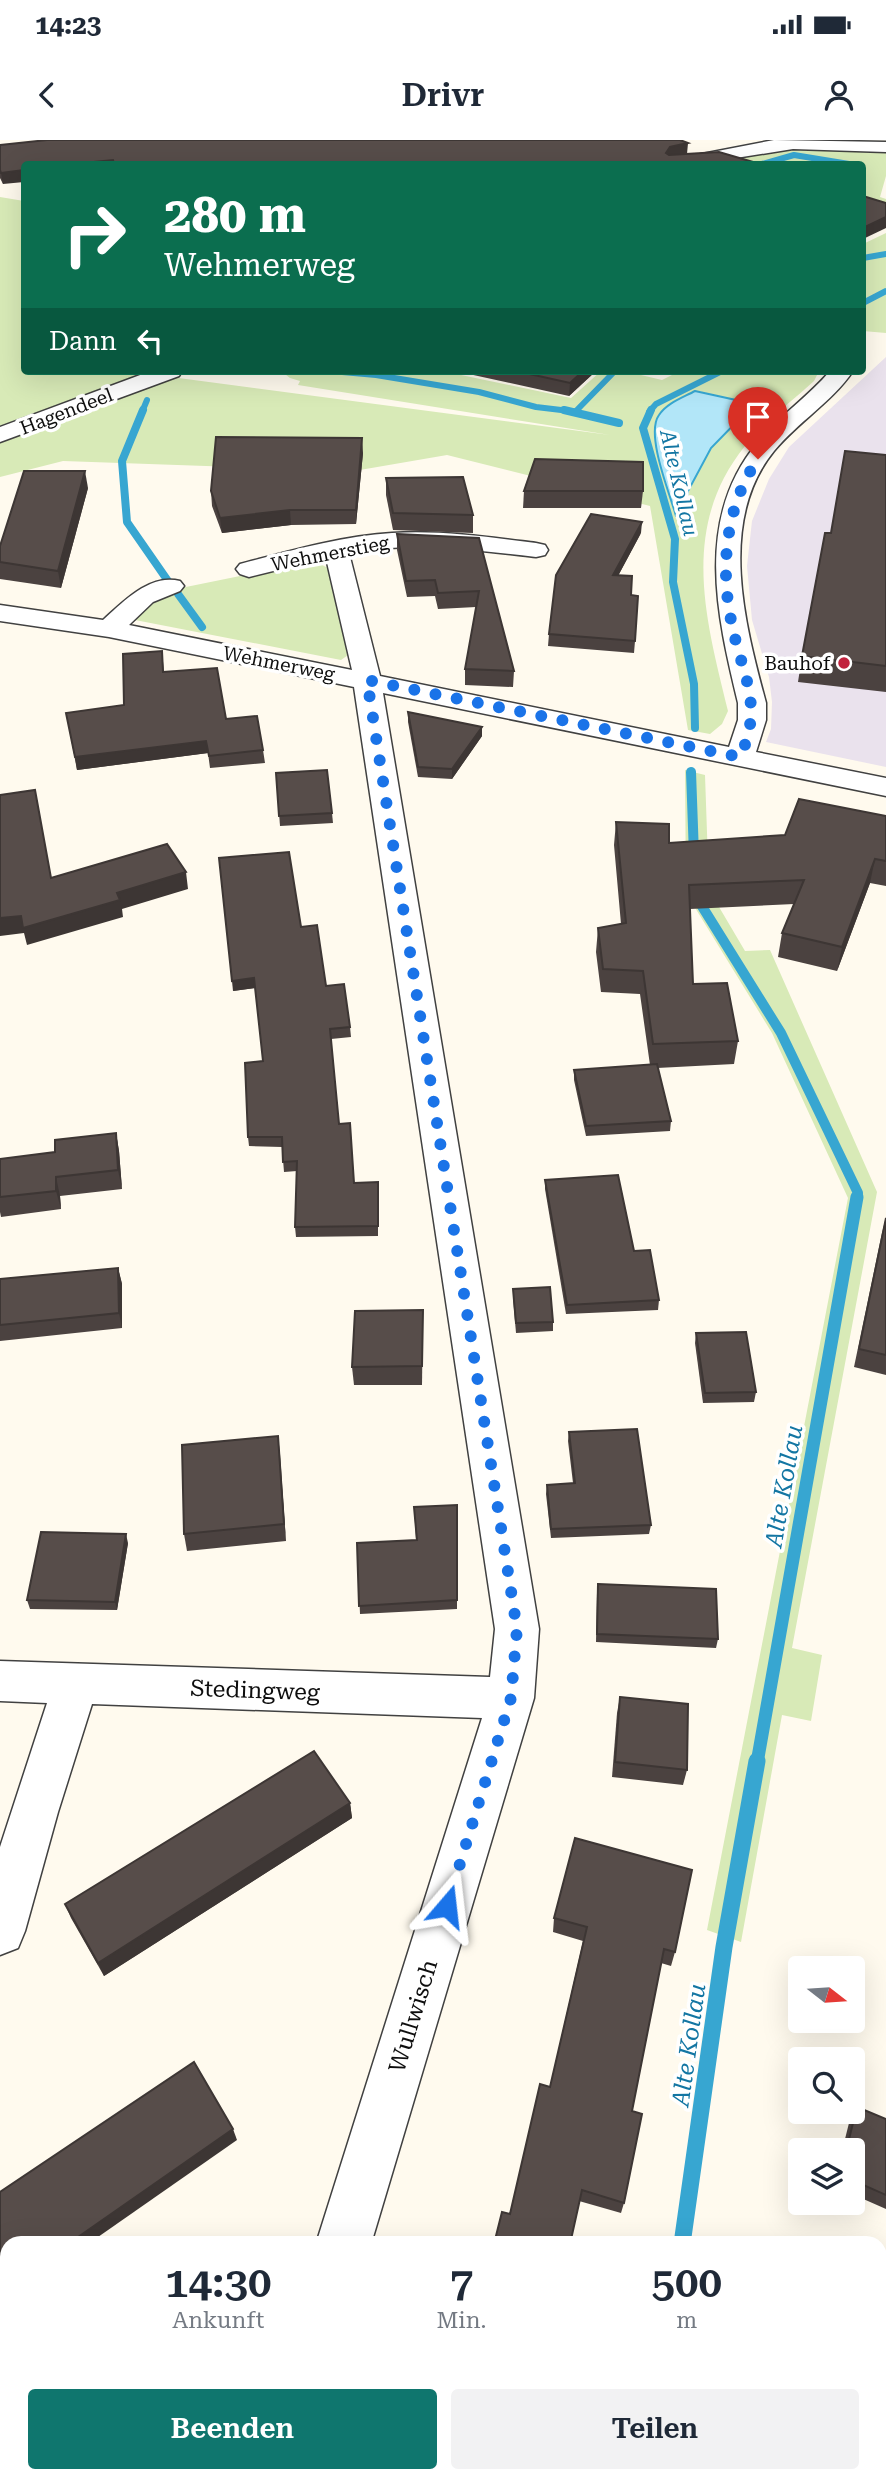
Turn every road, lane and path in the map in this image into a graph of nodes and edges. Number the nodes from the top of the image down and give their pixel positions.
1 (686, 140) edge
2 (886, 147) edge
3 (671, 161) edge
4 (689, 161) edge
5 (160, 375) edge
6 (838, 375) edge
7 (0, 435) edge
8 (336, 550) junction
9 (536, 550) dead end
10 (249, 569) dead end
11 (171, 586) dead end
12 (0, 613) edge
13 (109, 629) junction
14 (367, 680) junction
15 (740, 757) junction
16 (886, 787) edge
17 (0, 1681) edge
18 (76, 1685) junction
19 (511, 1698) junction
20 (0, 1931) edge
21 (345, 2236) edge

1 - 3 street
2 - 4 street
5 - 7 street, Hagendeel
6 - 15 street
8 - 9 street, Wehmerstieg
8 - 10 street, Wehmerstieg
8 - 14 street, Wullwisch
11 - 13 street
12 - 13 street, Wehmerweg
13 - 14 street, Wehmerweg
14 - 15 street, Wehmerweg
14 - 19 street, Wullwisch
15 - 16 street, Wehmerweg
17 - 18 street, Stedingweg
18 - 19 street, Stedingweg
18 - 20 street
19 - 21 street, Wullwisch

